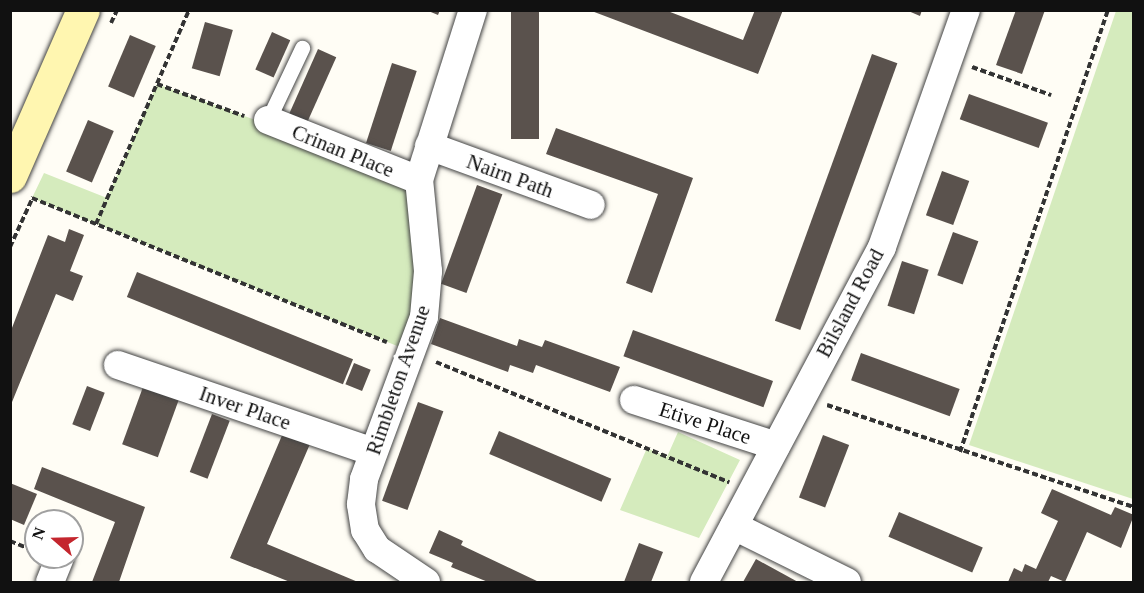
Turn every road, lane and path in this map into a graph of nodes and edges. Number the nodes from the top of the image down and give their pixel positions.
1 (83, 10) edge
2 (189, 10) edge
3 (473, 10) edge
4 (966, 10) edge
5 (1108, 10) edge
6 (302, 48) dead end
7 (949, 58) junction
8 (157, 84) junction
9 (1051, 95) dead end
10 (268, 120) junction
11 (429, 146) junction
12 (419, 180) junction
13 (21, 187) edge
14 (591, 205) dead end
15 (96, 224) dead end
16 (10, 247) edge
17 (118, 365) dead end
18 (801, 396) junction
19 (634, 400) dead end
20 (776, 446) junction
21 (373, 452) junction
22 (960, 452) junction
23 (1134, 507) edge
24 (734, 526) junction
25 (426, 582) edge
26 (704, 582) edge
27 (847, 582) edge

1 - 13 street
2 - 8 path
3 - 11 street, Rimbleton Avenue
4 - 7 street, Bilsland Road
5 - 22 path
6 - 10 lane
7 - 9 path
7 - 18 street, Bilsland Road
8 - 10 path
8 - 15 path
10 - 12 street, Crinan Place
11 - 12 street, Rimbleton Avenue
11 - 14 street, Nairn Path
12 - 21 street, Rimbleton Avenue
13 - 16 path
17 - 21 street, Inver Place
18 - 20 street, Bilsland Road
18 - 22 path
19 - 20 street, Etive Place
20 - 24 street, Bilsland Road
21 - 25 street, Rimbleton Avenue
22 - 23 path
24 - 26 street, Bilsland Road
24 - 27 street

